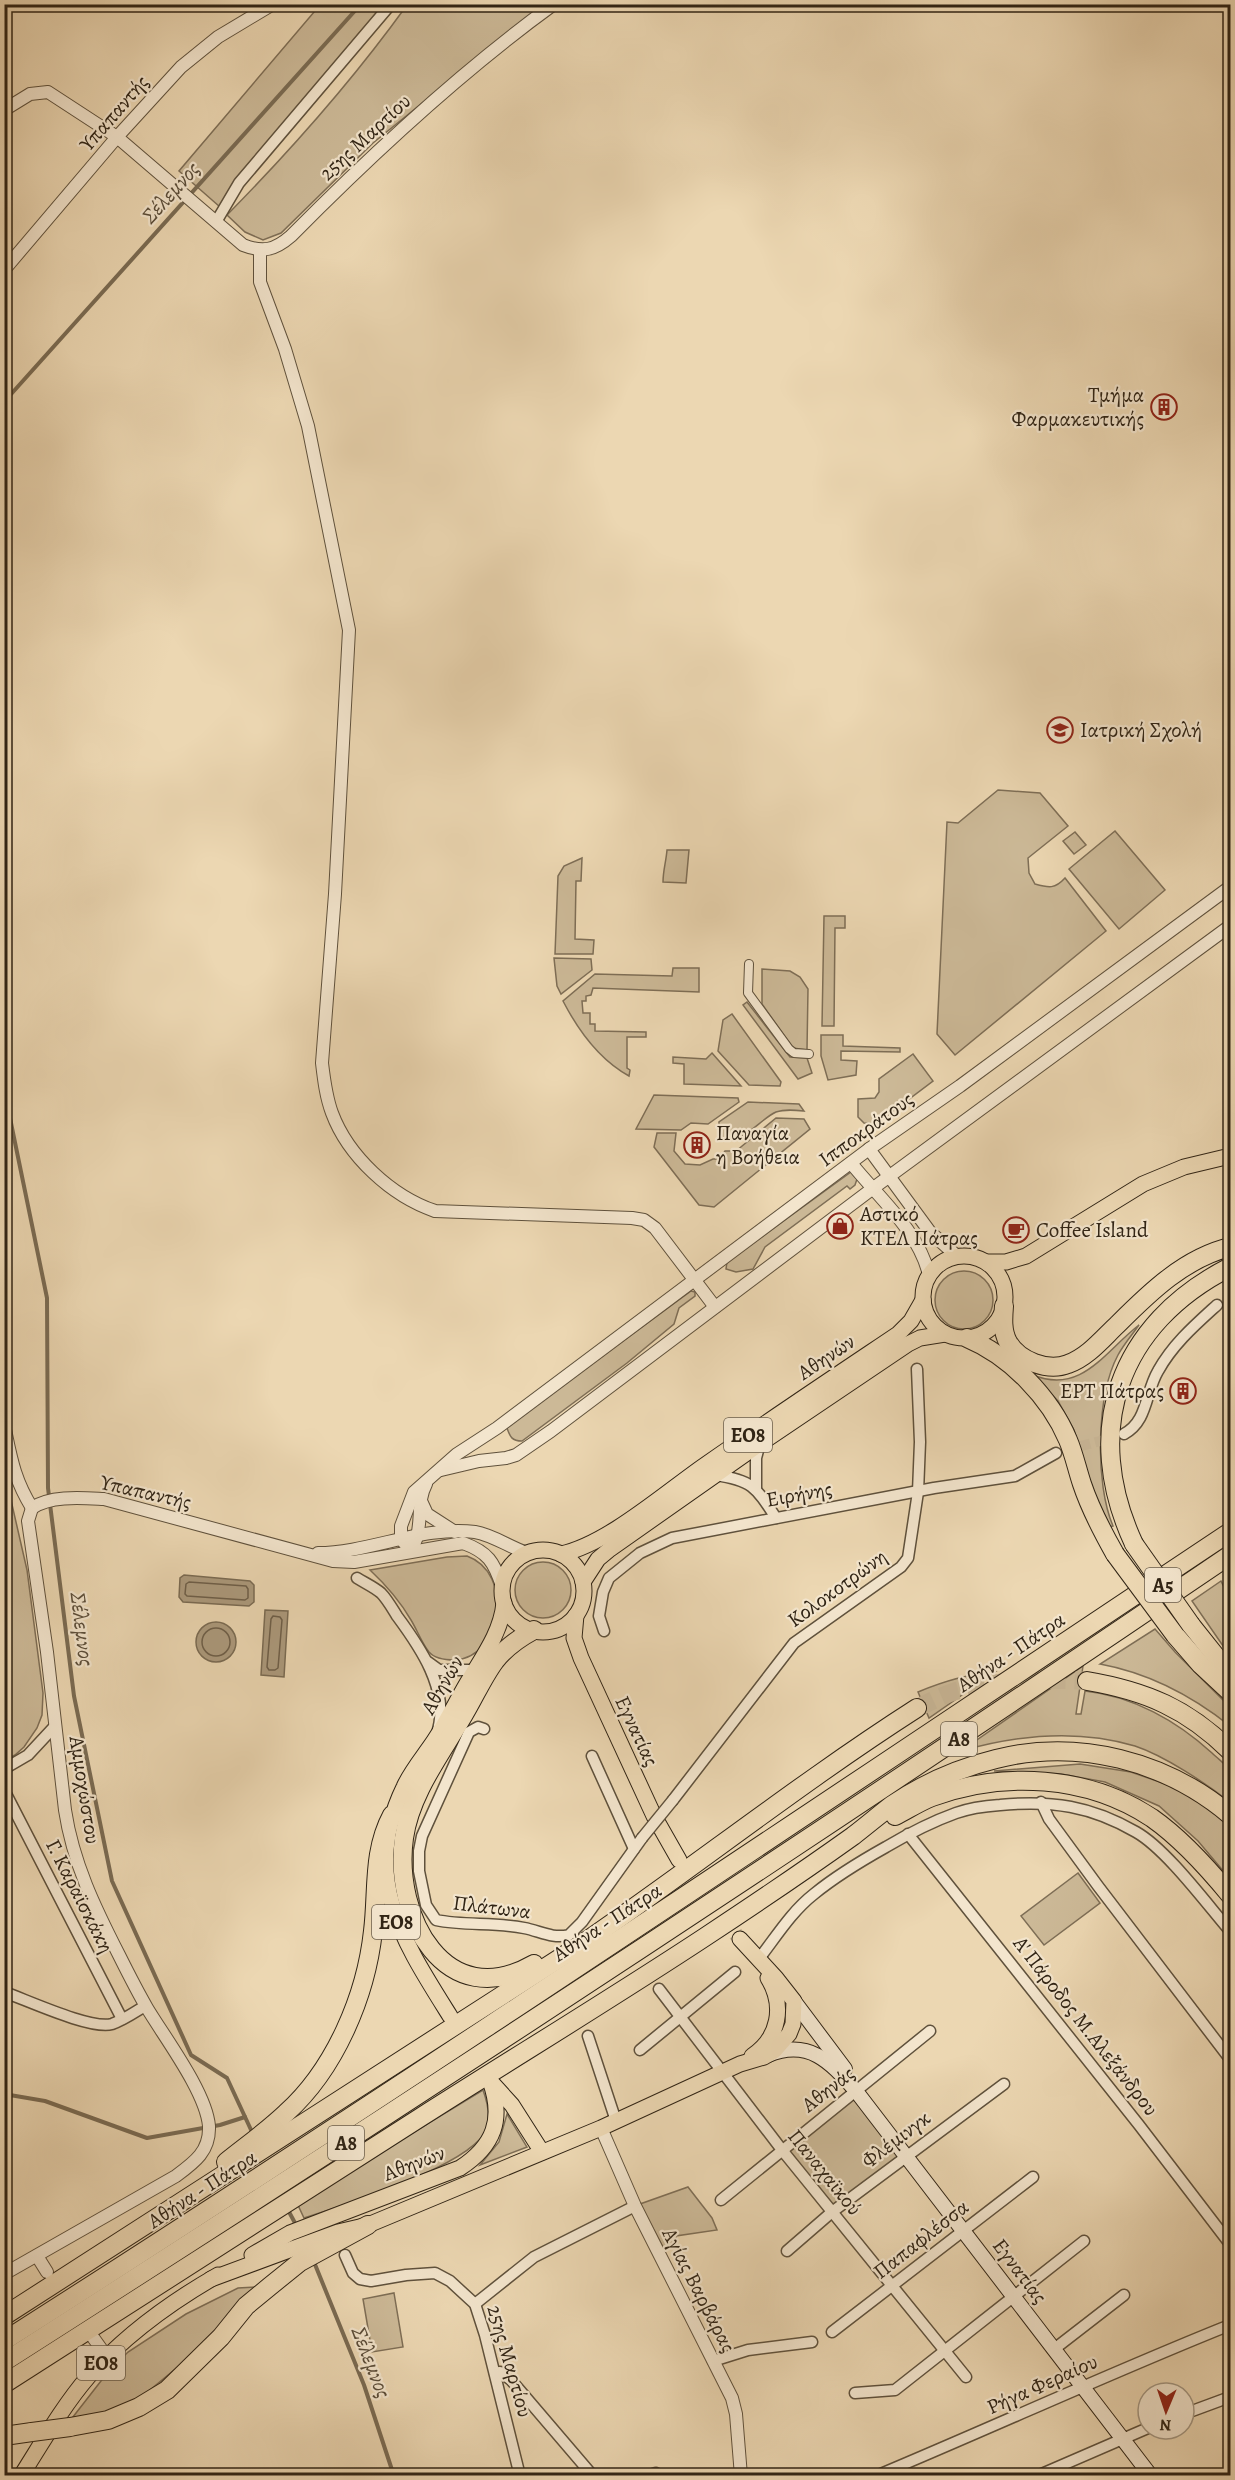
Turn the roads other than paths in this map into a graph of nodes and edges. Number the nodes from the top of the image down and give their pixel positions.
1 (273, 4) edge
2 (391, 4) edge
3 (554, 4) edge
4 (4, 110) edge
5 (117, 137) junction
6 (216, 222) junction
7 (260, 251) junction
8 (4, 270) edge
9 (1230, 887) edge
10 (1230, 926) edge
11 (749, 964) dead end
12 (808, 1054) dead end
13 (869, 1149) junction
14 (1230, 1156) edge
15 (851, 1163) junction
16 (889, 1176) junction
17 (872, 1189) junction
18 (1230, 1247) edge
19 (1035, 1251) junction
20 (958, 1257) junction
21 (986, 1262) junction
22 (1230, 1267) edge
23 (929, 1275) junction
24 (695, 1280) junction
25 (1004, 1288) junction
26 (922, 1300) junction
27 (1216, 1305) dead end
28 (1004, 1306) junction
29 (715, 1307) junction
30 (945, 1334) junction
31 (967, 1338) junction
32 (917, 1370) dead end
33 (4, 1425) edge
34 (1124, 1434) tunnel mouth
35 (760, 1443) junction
36 (1056, 1453) tunnel mouth
37 (440, 1470) junction
38 (715, 1475) junction
39 (428, 1481) junction
40 (756, 1490) junction
41 (918, 1492) junction
42 (421, 1501) junction
43 (36, 1505) junction
44 (776, 1518) junction
45 (456, 1532) junction
46 (1230, 1532) edge
47 (418, 1537) junction
48 (401, 1539) junction
49 (411, 1551) junction
50 (301, 1552) junction
51 (527, 1553) junction
52 (561, 1554) junction
53 (1230, 1555) edge
54 (357, 1578) dead end
55 (583, 1582) junction
56 (502, 1586) junction
57 (504, 1603) junction
58 (576, 1615) junction
59 (534, 1630) junction
60 (604, 1631) dead end
61 (425, 1660) junction
62 (474, 1670) junction
63 (1230, 1674) edge
64 (1088, 1680) tunnel mouth
65 (1230, 1692) edge
66 (917, 1708) tunnel mouth
67 (55, 1726) junction
68 (484, 1729) dead end
69 (436, 1739) junction
70 (1230, 1751) edge
71 (592, 1756) dead end
72 (4, 1769) edge
73 (4, 1790) edge
74 (1041, 1802) junction
75 (392, 1815) junction
76 (1230, 1815) edge
77 (855, 1834) junction
78 (908, 1834) junction
79 (642, 1838) joint
80 (634, 1849) junction
81 (679, 1860) tunnel mouth
82 (1230, 1895) edge
83 (1230, 1930) edge
84 (740, 1940) tunnel mouth
85 (585, 1942) junction
86 (758, 1960) junction
87 (735, 1972) dead end
88 (659, 1989) dead end
89 (4, 1992) edge
90 (794, 2001) junction
91 (145, 2006) junction
92 (450, 2016) dead end
93 (680, 2017) junction
94 (122, 2019) junction
95 (930, 2031) dead end
96 (588, 2036) dead end
97 (640, 2050) dead end
98 (765, 2057) junction
99 (1230, 2059) edge
100 (740, 2064) junction
101 (721, 2072) junction
102 (1004, 2084) dead end
103 (856, 2091) junction
104 (616, 2121) junction
105 (601, 2128) junction
106 (782, 2150) junction
107 (542, 2152) junction
108 (905, 2157) junction
109 (1033, 2177) dead end
110 (721, 2200) dead end
111 (635, 2206) junction
112 (832, 2212) junction
113 (165, 2214) junction
114 (368, 2225) junction
115 (963, 2232) junction
116 (1084, 2241) dead end
117 (1230, 2244) edge
118 (787, 2252) dead end
119 (345, 2255) dead end
120 (37, 2256) junction
121 (47, 2272) dead end
122 (4, 2274) edge
123 (211, 2279) junction
124 (893, 2286) junction
125 (1124, 2295) dead end
126 (1012, 2297) junction
127 (475, 2304) junction
128 (4, 2316) edge
129 (1225, 2327) dead end
130 (832, 2332) dead end
131 (92, 2336) dead end
132 (4, 2341) edge
133 (812, 2342) dead end
134 (946, 2350) junction
135 (1053, 2350) junction
136 (107, 2357) junction
137 (713, 2361) junction
138 (4, 2362) edge
139 (495, 2373) junction
140 (966, 2377) dead end
141 (4, 2384) edge
142 (1082, 2386) junction
143 (855, 2393) dead end
144 (1230, 2397) edge
145 (1196, 2410) edge
146 (1136, 2432) edge
147 (4, 2436) edge
148 (1123, 2437) junction
149 (21, 2475) edge
150 (520, 2475) edge
151 (593, 2475) edge
152 (647, 2475) edge
153 (661, 2475) edge
154 (741, 2475) edge
155 (876, 2475) edge
156 (1037, 2475) edge
157 (1151, 2475) edge

1 - 5 street, Υπαπαντής
2 - 6 street
3 - 7 street, 25ης Μαρτίου
4 - 5 street
5 - 6 street
5 - 8 street, Υπαπαντής
6 - 7 street
7 - 24 street
9 - 13 street, Ιπποκράτους
10 - 16 street, Ιπποκράτους
11 - 12 street
13 - 15 street, Ιπποκράτους
13 - 16 street
14 - 19 main road
15 - 17 street
15 - 24 street, Ιπποκράτους
16 - 17 street, Ιπποκράτους
16 - 20 street
17 - 23 street
17 - 29 street, Ιπποκράτους
18 - 28 highway
19 - 21 main road
19 - 25 main road
20 - 21 main road
20 - 23 main road
21 - 25 main road
22 - 63 highway, Α5, bridge
23 - 26 main road, Αθηνών / ΕΟ8
24 - 29 street
24 - 37 street, Ιπποκράτους
25 - 28 main road
26 - 30 main road
26 - 52 main road, Αθηνών / ΕΟ8
27 - 34 street
28 - 31 main road
29 - 37 street, Ιπποκράτους
30 - 31 main road, Αθηνών / ΕΟ8
30 - 35 main road, Αθηνών / ΕΟ8
31 - 65 highway, bridge
32 - 41 street, Κολοκοτρώνη
33 - 43 street
35 - 38 main road, Αθηνών / ΕΟ8
35 - 40 street
36 - 41 street, Ειρήνης
37 - 39 street, Ιπποκράτους
38 - 40 street
38 - 55 main road, Αθηνών / ΕΟ8
39 - 42 street, Ιπποκράτους
39 - 48 street, Ιπποκράτους
40 - 44 street
41 - 44 street, Ειρήνης
41 - 79 street, Κολοκοτρώνη, bridge
42 - 45 street
42 - 47 street, Ιπποκράτους
43 - 50 street, Υπαπαντής
43 - 67 street, Αμμοχώστου
44 - 60 street, Ειρήνης
45 - 47 street
45 - 51 street
46 - 132 highway, Αθήνα - Πάτρα / Α8
47 - 48 street
47 - 49 street
48 - 49 street
48 - 50 street
49 - 50 street
49 - 56 street
51 - 52 main road, Αθηνών / ΕΟ8
51 - 56 main road
52 - 55 main road
53 - 138 highway, Αθήνα - Πάτρα / Α8
54 - 61 street
55 - 58 main road, Αθηνών / ΕΟ8
56 - 57 main road, Αθηνών / ΕΟ8
57 - 59 main road
57 - 62 main road, Αθηνών / ΕΟ8
58 - 59 main road
58 - 81 main road, Εγνατίας / ΕΟ8
59 - 85 highway
61 - 62 street
61 - 69 street
62 - 69 main road, Αθηνών / ΕΟ8
64 - 70 highway
66 - 85 highway
67 - 72 street
67 - 91 street, Αμμοχώστου
68 - 80 street, Πλάτωνα
69 - 75 main road, Αθηνών / ΕΟ8
71 - 80 street
73 - 94 street, Γ. Καραϊσκάκη
74 - 78 street
74 - 83 street
74 - 99 street
75 - 92 main road, Αθηνών / ΕΟ8
75 - 113 highway
76 - 77 highway
77 - 82 highway
77 - 141 highway
78 - 86 street
78 - 117 street, Α' Πάροδος Μ.Αλεξάνδρου
79 - 80 street, Πλάτωνα
84 - 86 main road, Εγνατίας / ΕΟ8
85 - 113 highway
86 - 90 main road, Εγνατίας / ΕΟ8
86 - 100 main road, Αθηνών / ΕΟ8
87 - 93 street
88 - 93 street, Παναχαϊκού
89 - 94 street
90 - 98 main road, Αθηνών / ΕΟ8
90 - 103 main road, Εγνατίας
91 - 94 street
91 - 120 street, Αμμοχώστου
93 - 97 street
93 - 101 street, Παναχαϊκού
95 - 103 street, Αθηνάς
96 - 104 street
98 - 100 main road, Αθηνών / ΕΟ8
98 - 103 main road, Εγνατίας
100 - 101 main road, Αθηνών / ΕΟ8
101 - 104 main road, Αθηνών / ΕΟ8
101 - 106 street, Παναχαϊκού
102 - 108 street, Φλέμινγκ
103 - 106 street, Αθηνάς
103 - 108 main road, Εγνατίας
104 - 105 main road, Αθηνών / ΕΟ8
105 - 107 main road, Αθηνών / ΕΟ8
105 - 111 street, Αγίας Βαρβάρας
106 - 110 street, Αθηνάς
106 - 112 street, Παναχαϊκού
107 - 114 main road, Αθηνών / ΕΟ8
107 - 123 main road, Αθηνών / ΕΟ8
108 - 112 street, Φλέμινγκ
108 - 115 main road, Εγνατίας
109 - 115 street, Παπαφλέσσα
111 - 127 street
111 - 137 street, Αγίας Βαρβάρας
112 - 118 street, Φλέμινγκ
112 - 124 street, Παναχαϊκού
113 - 128 highway
114 - 123 main road, Αθηνών / ΕΟ8
114 - 147 highway, bridge
115 - 124 street, Παπαφλέσσα
115 - 126 main road, Εγνατίας
116 - 126 street
119 - 127 street, 25ης Μαρτίου
120 - 121 street
120 - 122 street
123 - 136 main road, Αθηνών / ΕΟ8
124 - 130 street, Παπαφλέσσα
124 - 134 street, Παναχαϊκού
125 - 135 street
126 - 134 street
126 - 135 main road, Εγνατίας
127 - 139 street, 25ης Μαρτίου
129 - 142 street, Ρήγα Φεραίου
131 - 136 street
133 - 137 street
134 - 140 street, Παναχαϊκού
134 - 143 street
135 - 142 main road, Εγνατίας
136 - 149 main road, Αθηνών / ΕΟ8
137 - 154 street, Αγίας Βαρβάρας
139 - 150 street, 25ης Μαρτίου
139 - 151 street
142 - 148 main road, Εγνατίας
142 - 155 street, Ρήγα Φεραίου
144 - 145 street
146 - 148 street
148 - 156 street
148 - 157 main road, Εγνατίας
152 - 153 street

